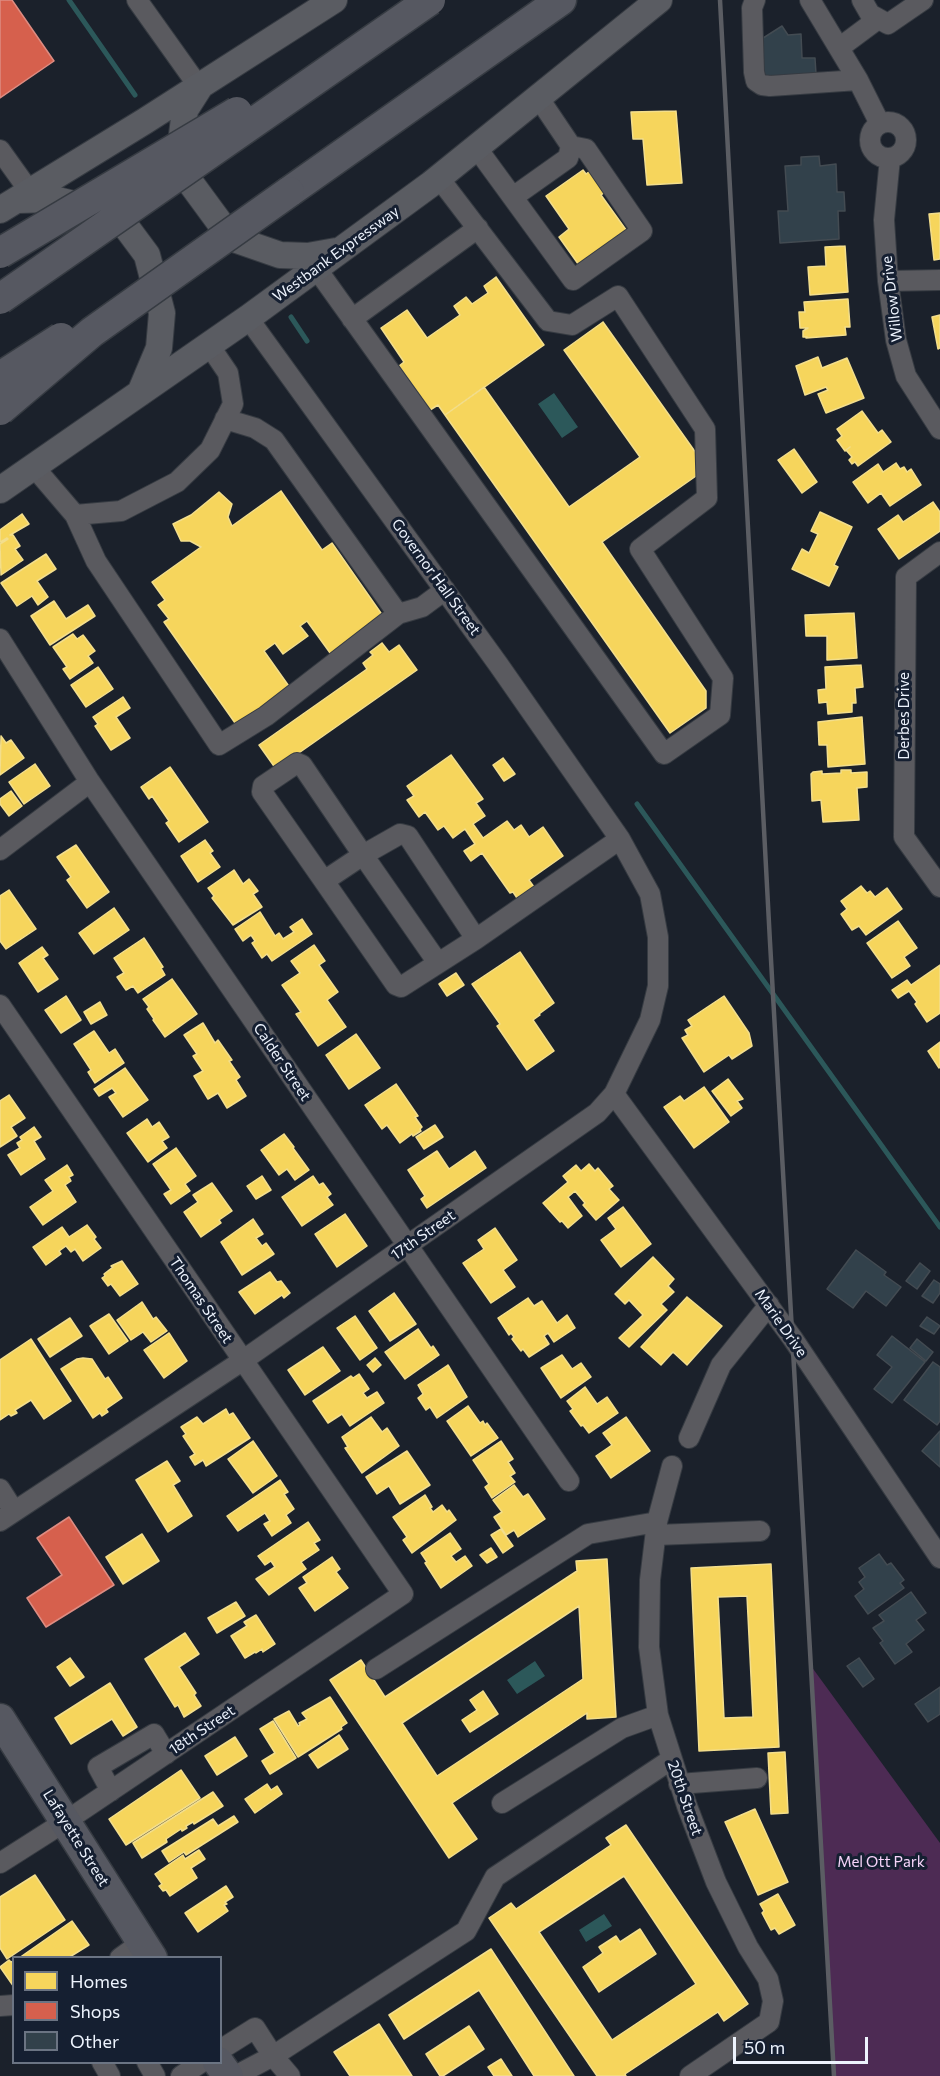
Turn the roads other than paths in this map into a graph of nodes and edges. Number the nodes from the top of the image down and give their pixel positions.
1 (137, 0) edge
2 (334, 0) edge
3 (428, 0) edge
4 (561, 0) edge
5 (755, 0) edge
6 (810, 0) edge
7 (862, 0) edge
8 (923, 0) edge
9 (653, 2) edge
10 (878, 19) junction
11 (839, 48) junction
12 (858, 80) junction
13 (199, 87) junction
14 (538, 97) junction
15 (571, 146) junction
16 (476, 147) junction
17 (0, 150) edge
18 (439, 178) junction
19 (289, 192) junction
20 (513, 197) junction
21 (16, 201) edge
22 (478, 228) junction
23 (339, 250) junction
24 (0, 253) edge
25 (316, 268) junction
26 (888, 280) junction
27 (940, 280) edge
28 (0, 299) edge
29 (248, 318) junction
30 (352, 319) junction
31 (209, 345) junction
32 (0, 377) edge
33 (140, 393) junction
34 (0, 410) edge
35 (225, 419) junction
36 (940, 429) edge
37 (34, 467) junction
38 (0, 490) edge
39 (75, 515) junction
40 (940, 552) edge
41 (445, 590) junction
42 (398, 614) junction
43 (0, 639) edge
44 (90, 782) junction
45 (620, 839) junction
46 (0, 850) edge
47 (363, 855) junction
48 (324, 881) junction
49 (940, 887) edge
50 (476, 939) junction
51 (438, 963) junction
52 (0, 1005) edge
53 (615, 1094) junction
54 (409, 1246) junction
55 (769, 1305) junction
56 (242, 1361) junction
57 (689, 1438) dead end
58 (672, 1466) dead end
59 (569, 1481) dead end
60 (0, 1489) edge
61 (7, 1516) edge
62 (657, 1529) junction
63 (759, 1531) dead end
64 (940, 1558) edge
65 (403, 1593) joint
66 (376, 1669) dead end
67 (658, 1715) junction
68 (0, 1719) edge
69 (166, 1754) junction
70 (672, 1759) junction
71 (757, 1778) dead end
72 (679, 1784) junction
73 (111, 1791) junction
74 (502, 1803) dead end
75 (66, 1821) junction
76 (0, 1863) edge
77 (138, 1952) edge
78 (222, 2049) edge
79 (273, 2056) junction
80 (199, 2064) edge
81 (182, 2076) edge
82 (235, 2076) edge
83 (290, 2076) edge
84 (690, 2076) edge

1 - 13 street
2 - 13 main road
3 - 24 highway, bridge
3 - 28 highway, bridge
4 - 19 highway
5 - 12 street
6 - 11 street, Willow Drive
7 - 10 street
8 - 10 street
9 - 14 main road, Westbank Expressway
10 - 11 street
11 - 12 street, Willow Drive
12 - 26 street, Willow Drive
13 - 21 main road
13 - 23 main road
14 - 15 street
14 - 16 main road, Westbank Expressway
15 - 20 street
15 - 20 street
16 - 18 main road, Westbank Expressway
16 - 20 street
17 - 21 street
18 - 22 street
18 - 23 main road, Westbank Expressway
19 - 32 highway, bridge
19 - 34 highway, bridge
21 - 33 main road
22 - 30 street
22 - 30 street
23 - 25 main road, Westbank Expressway
25 - 29 main road, Westbank Expressway
25 - 30 street
26 - 27 street
26 - 36 street, Willow Drive
29 - 31 main road, Westbank Expressway
29 - 41 street, Governor Hall Street
31 - 33 main road, Westbank Expressway
31 - 35 street
33 - 37 main road, Westbank Expressway
35 - 39 street
35 - 42 street
37 - 38 main road, Westbank Expressway
37 - 39 street
39 - 42 street
40 - 49 street, Derbes Drive
41 - 42 street
41 - 45 street, Governor Hall Street
43 - 44 street, Calder Street
44 - 46 street
44 - 54 street, Calder Street
45 - 50 street
45 - 53 street, 17th Street
47 - 48 street
47 - 48 street
47 - 50 street
47 - 51 street
48 - 51 street
50 - 51 street
52 - 56 street, Thomas Street
53 - 54 street, 17th Street
53 - 55 street, Marie Drive
54 - 56 street, 17th Street
54 - 59 street, Calder Street
55 - 57 street
55 - 64 street, Marie Drive
56 - 61 street, 17th Street
56 - 65 street, Thomas Street
58 - 62 street, 20th Street
60 - 61 street
62 - 63 street
62 - 66 street
62 - 67 street, 20th Street
65 - 69 street, 18th Street
67 - 70 street, 20th Street
67 - 74 street
68 - 75 highway, Lafayette Street
69 - 73 street, 18th Street
69 - 73 street
70 - 72 street, 20th Street
70 - 79 street
71 - 72 street
72 - 84 street, 20th Street
73 - 75 street, 18th Street
75 - 76 street, 18th Street
75 - 77 highway, Lafayette Street
78 - 79 street
79 - 82 street
79 - 83 street
80 - 81 street

